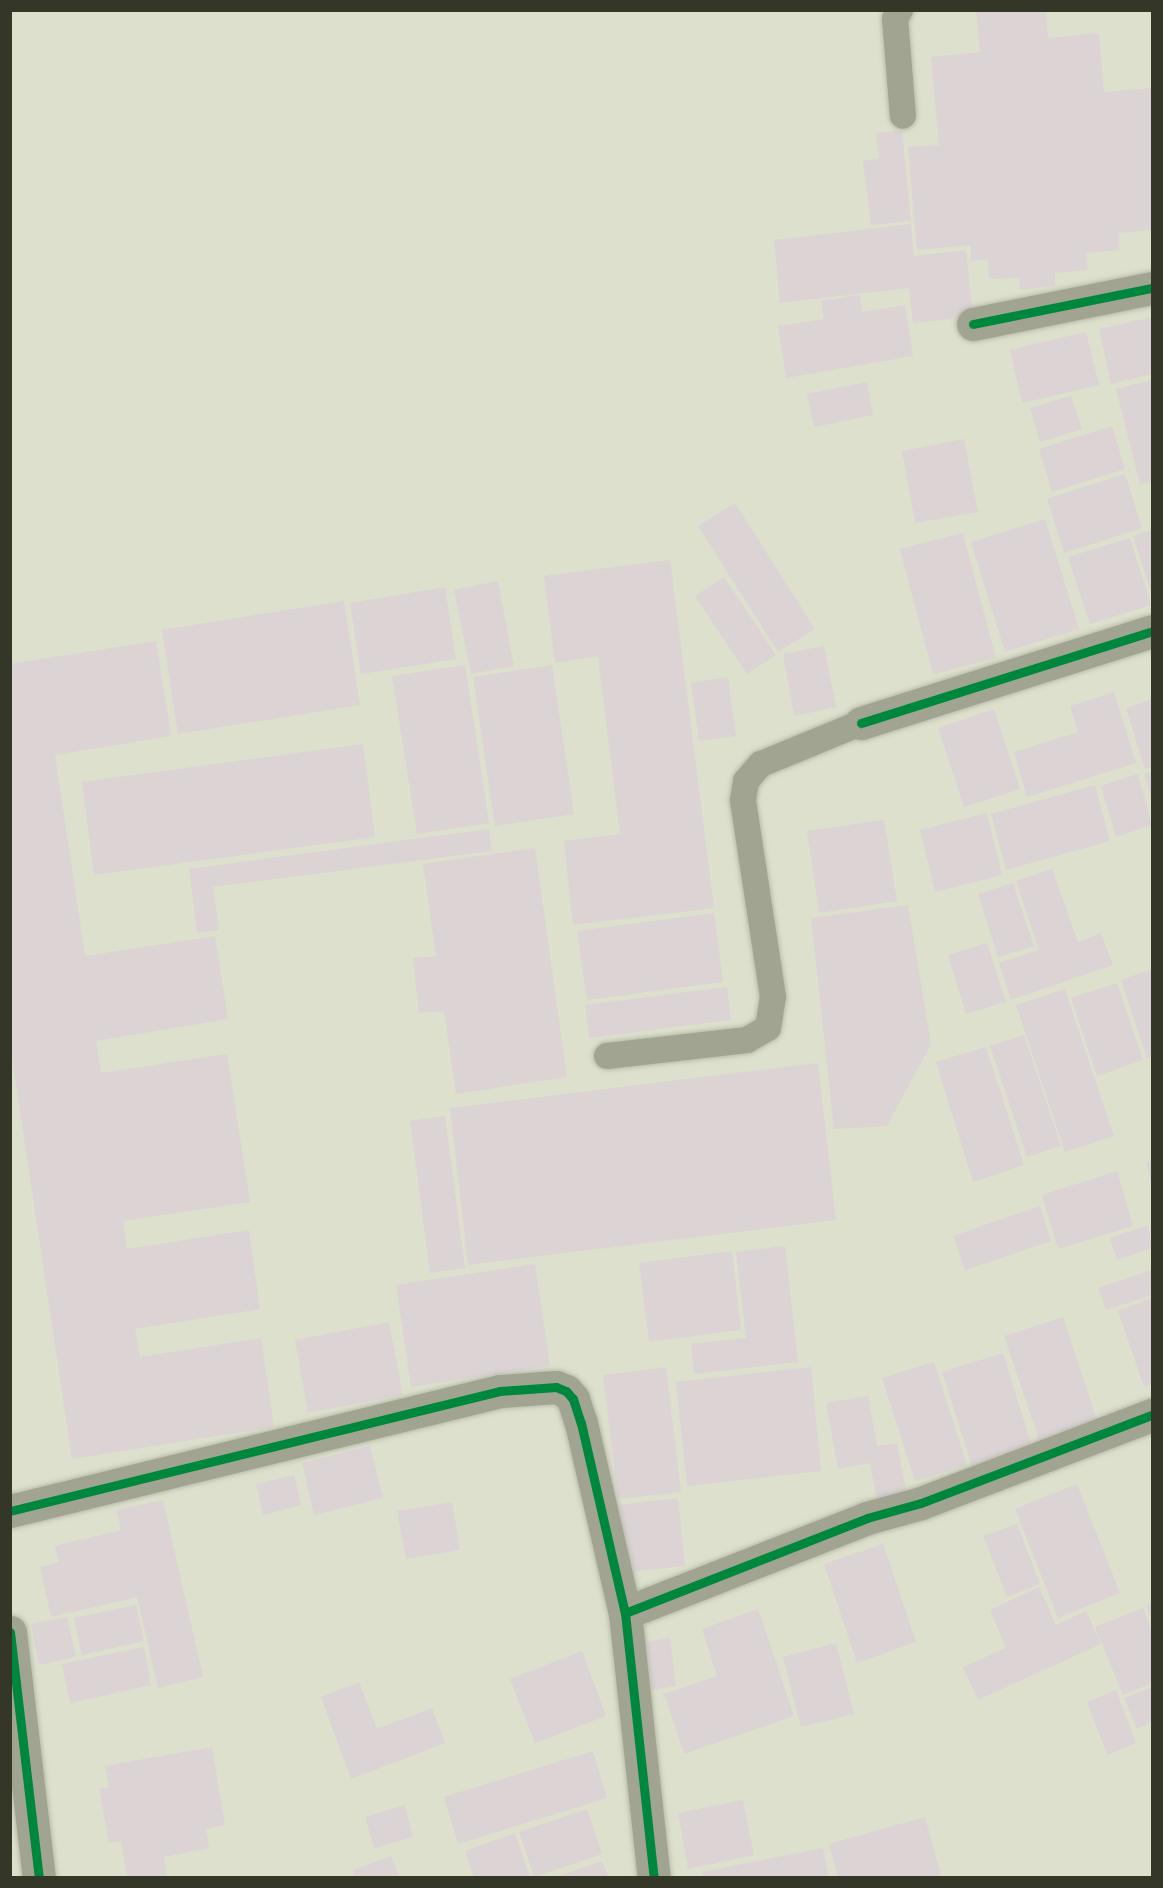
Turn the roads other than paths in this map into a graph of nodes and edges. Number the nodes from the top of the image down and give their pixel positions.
1 (900, 10) edge
2 (903, 116) dead end
3 (1152, 288) edge
4 (973, 324) dead end
5 (1152, 631) edge
6 (861, 723) joint
7 (607, 1056) dead end
8 (1152, 1415) edge
9 (10, 1511) edge
10 (625, 1613) junction
11 (10, 1632) edge
12 (39, 1878) edge
13 (654, 1878) edge

1 - 2 lane
3 - 4 street
5 - 6 street
6 - 7 lane
8 - 10 street
9 - 10 street
10 - 13 street
11 - 12 street

